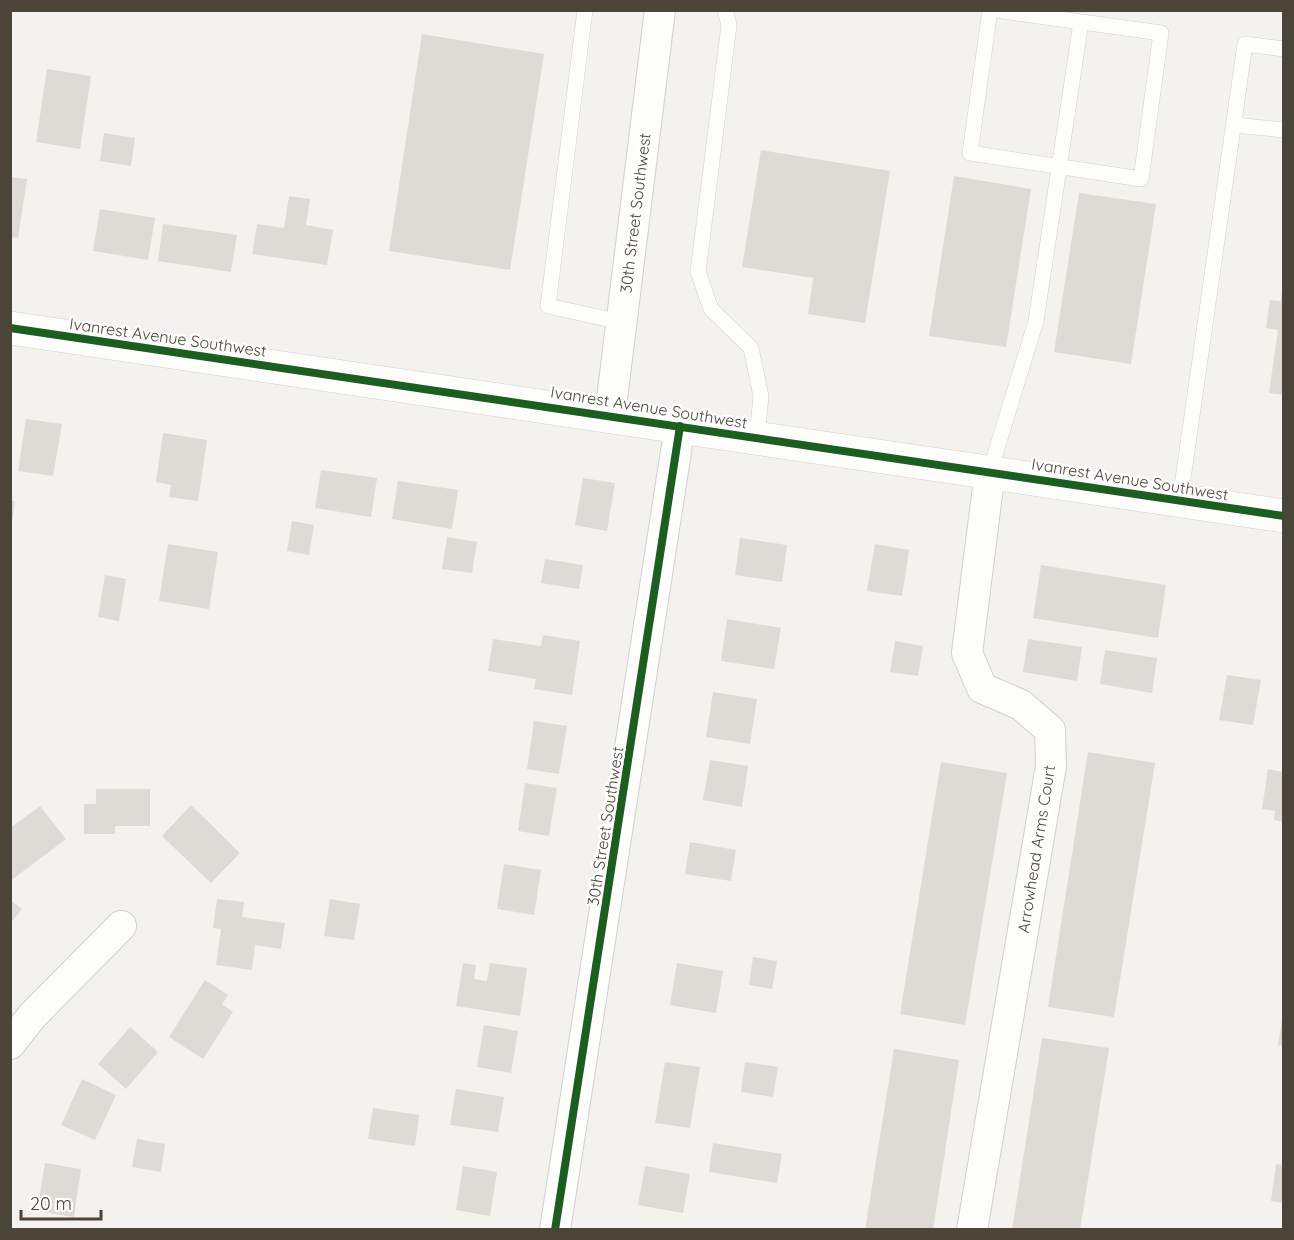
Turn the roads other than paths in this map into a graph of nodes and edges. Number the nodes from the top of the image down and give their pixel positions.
1 (585, 10) edge
2 (725, 10) edge
3 (990, 10) edge
4 (995, 10) edge
5 (654, 11) edge
6 (1081, 22) junction
7 (1284, 49) edge
8 (1234, 125) junction
9 (1284, 130) edge
10 (1059, 166) junction
11 (621, 322) junction
12 (10, 327) edge
13 (610, 415) junction
14 (680, 426) junction
15 (757, 437) junction
16 (990, 471) junction
17 (1180, 500) junction
18 (1284, 516) edge
19 (121, 926) dead end
20 (10, 1044) edge
21 (555, 1230) edge
22 (972, 1230) edge

1 - 11 lane
2 - 15 lane
3 - 10 lane
4 - 6 lane
5 - 11 street, 30th Street Southwest
6 - 10 lane
6 - 10 lane
7 - 8 lane
8 - 9 lane
8 - 17 lane
10 - 16 lane
11 - 13 street, 30th Street Southwest
12 - 13 street, Ivanrest Avenue Southwest
13 - 14 street, Ivanrest Avenue Southwest
14 - 15 street, Ivanrest Avenue Southwest
14 - 21 street, 30th Street Southwest
15 - 16 street, Ivanrest Avenue Southwest
16 - 17 street, Ivanrest Avenue Southwest
16 - 22 street, Arrowhead Arms Court
17 - 18 street, Ivanrest Avenue Southwest
19 - 20 street

